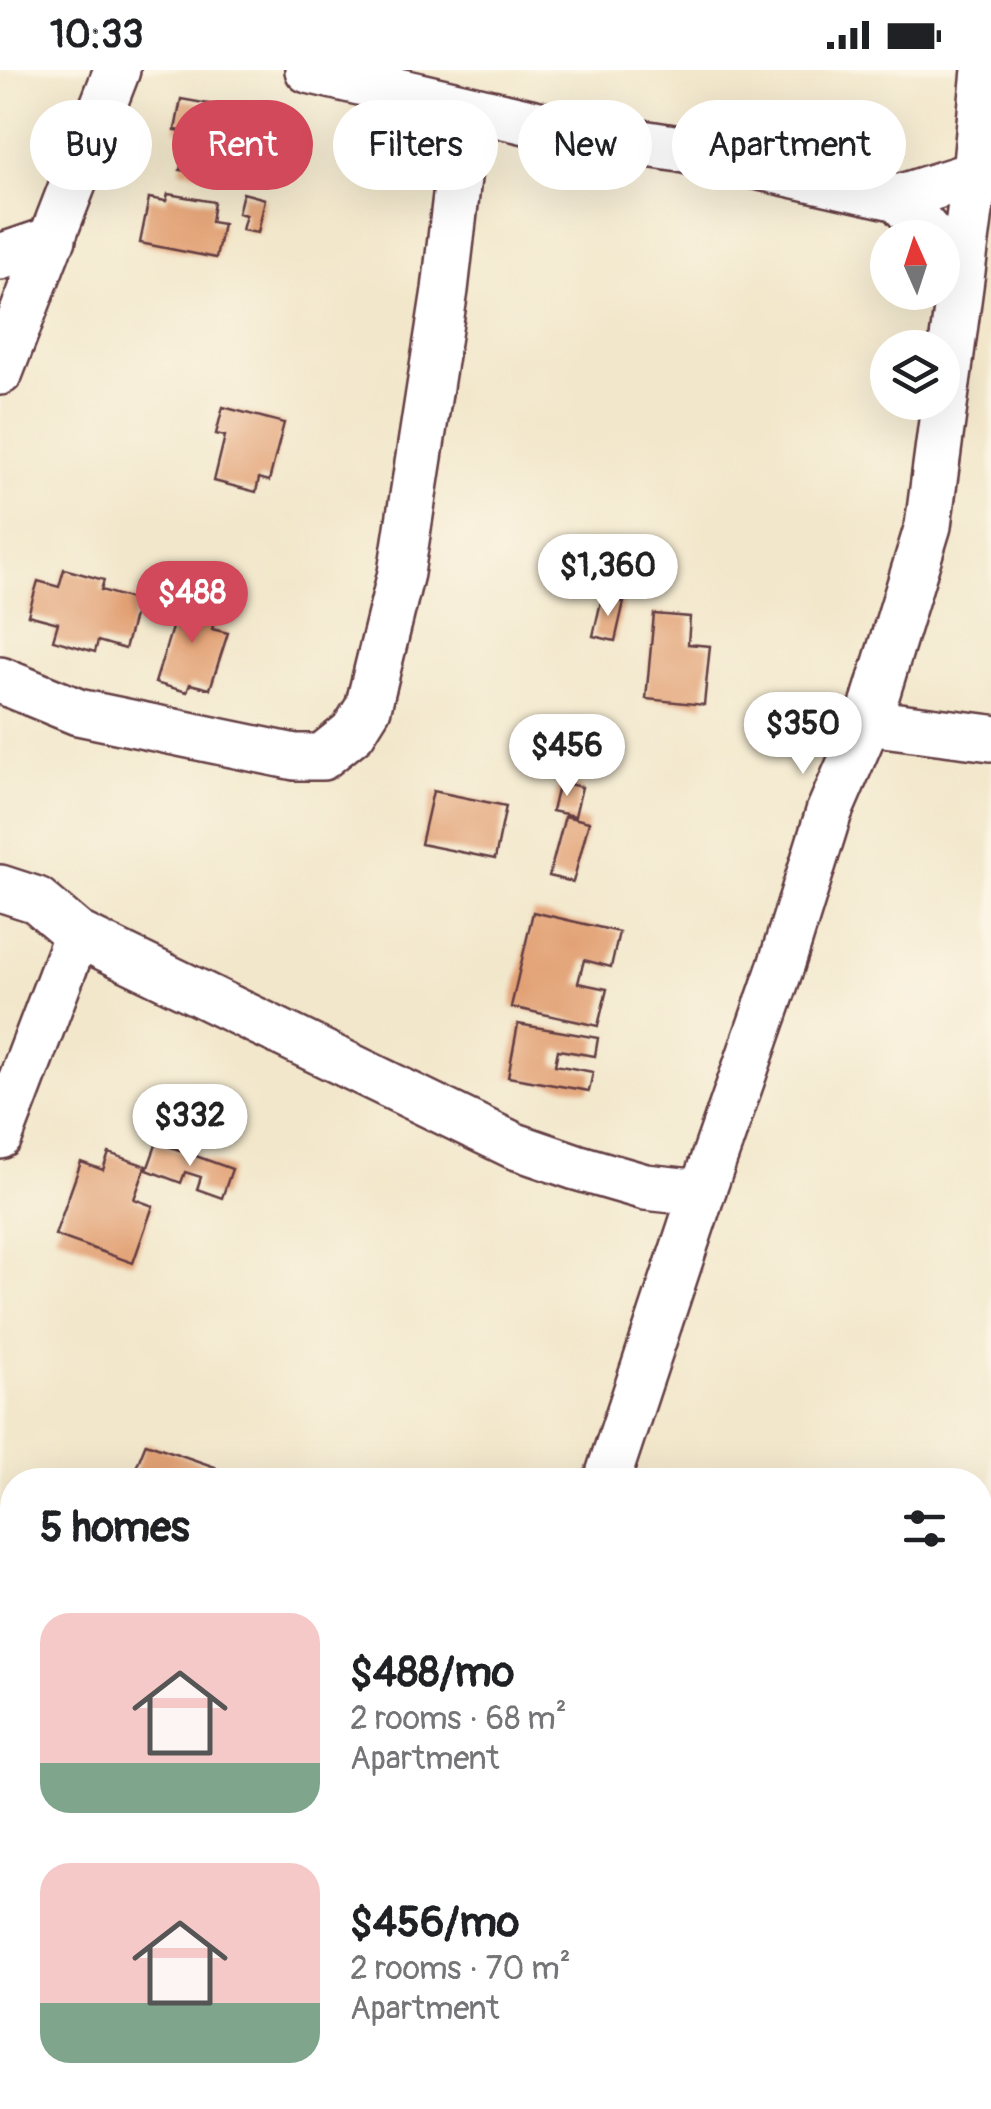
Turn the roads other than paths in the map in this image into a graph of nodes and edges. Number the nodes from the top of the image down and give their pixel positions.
1 (117, 70) edge
2 (308, 70) edge
3 (985, 70) edge
4 (430, 100) edge
5 (498, 116) edge
6 (974, 174) junction
7 (457, 190) edge
8 (898, 198) junction
9 (917, 220) edge
10 (960, 229) edge
11 (53, 239) junction
12 (0, 257) edge
13 (11, 301) edge
14 (947, 310) edge
15 (0, 372) edge
16 (0, 680) edge
17 (868, 722) junction
18 (991, 738) edge
19 (0, 888) edge
20 (77, 934) junction
21 (0, 1136) edge
22 (702, 1194) junction
23 (612, 1468) edge

1 - 11 street
2 - 4 street
3 - 6 street
5 - 8 street
6 - 8 street
6 - 10 street
7 - 16 street
8 - 9 street
11 - 12 street
11 - 13 street
13 - 15 street
14 - 17 street
17 - 18 street
17 - 22 street
19 - 20 street
20 - 21 street
20 - 22 street
22 - 23 street

